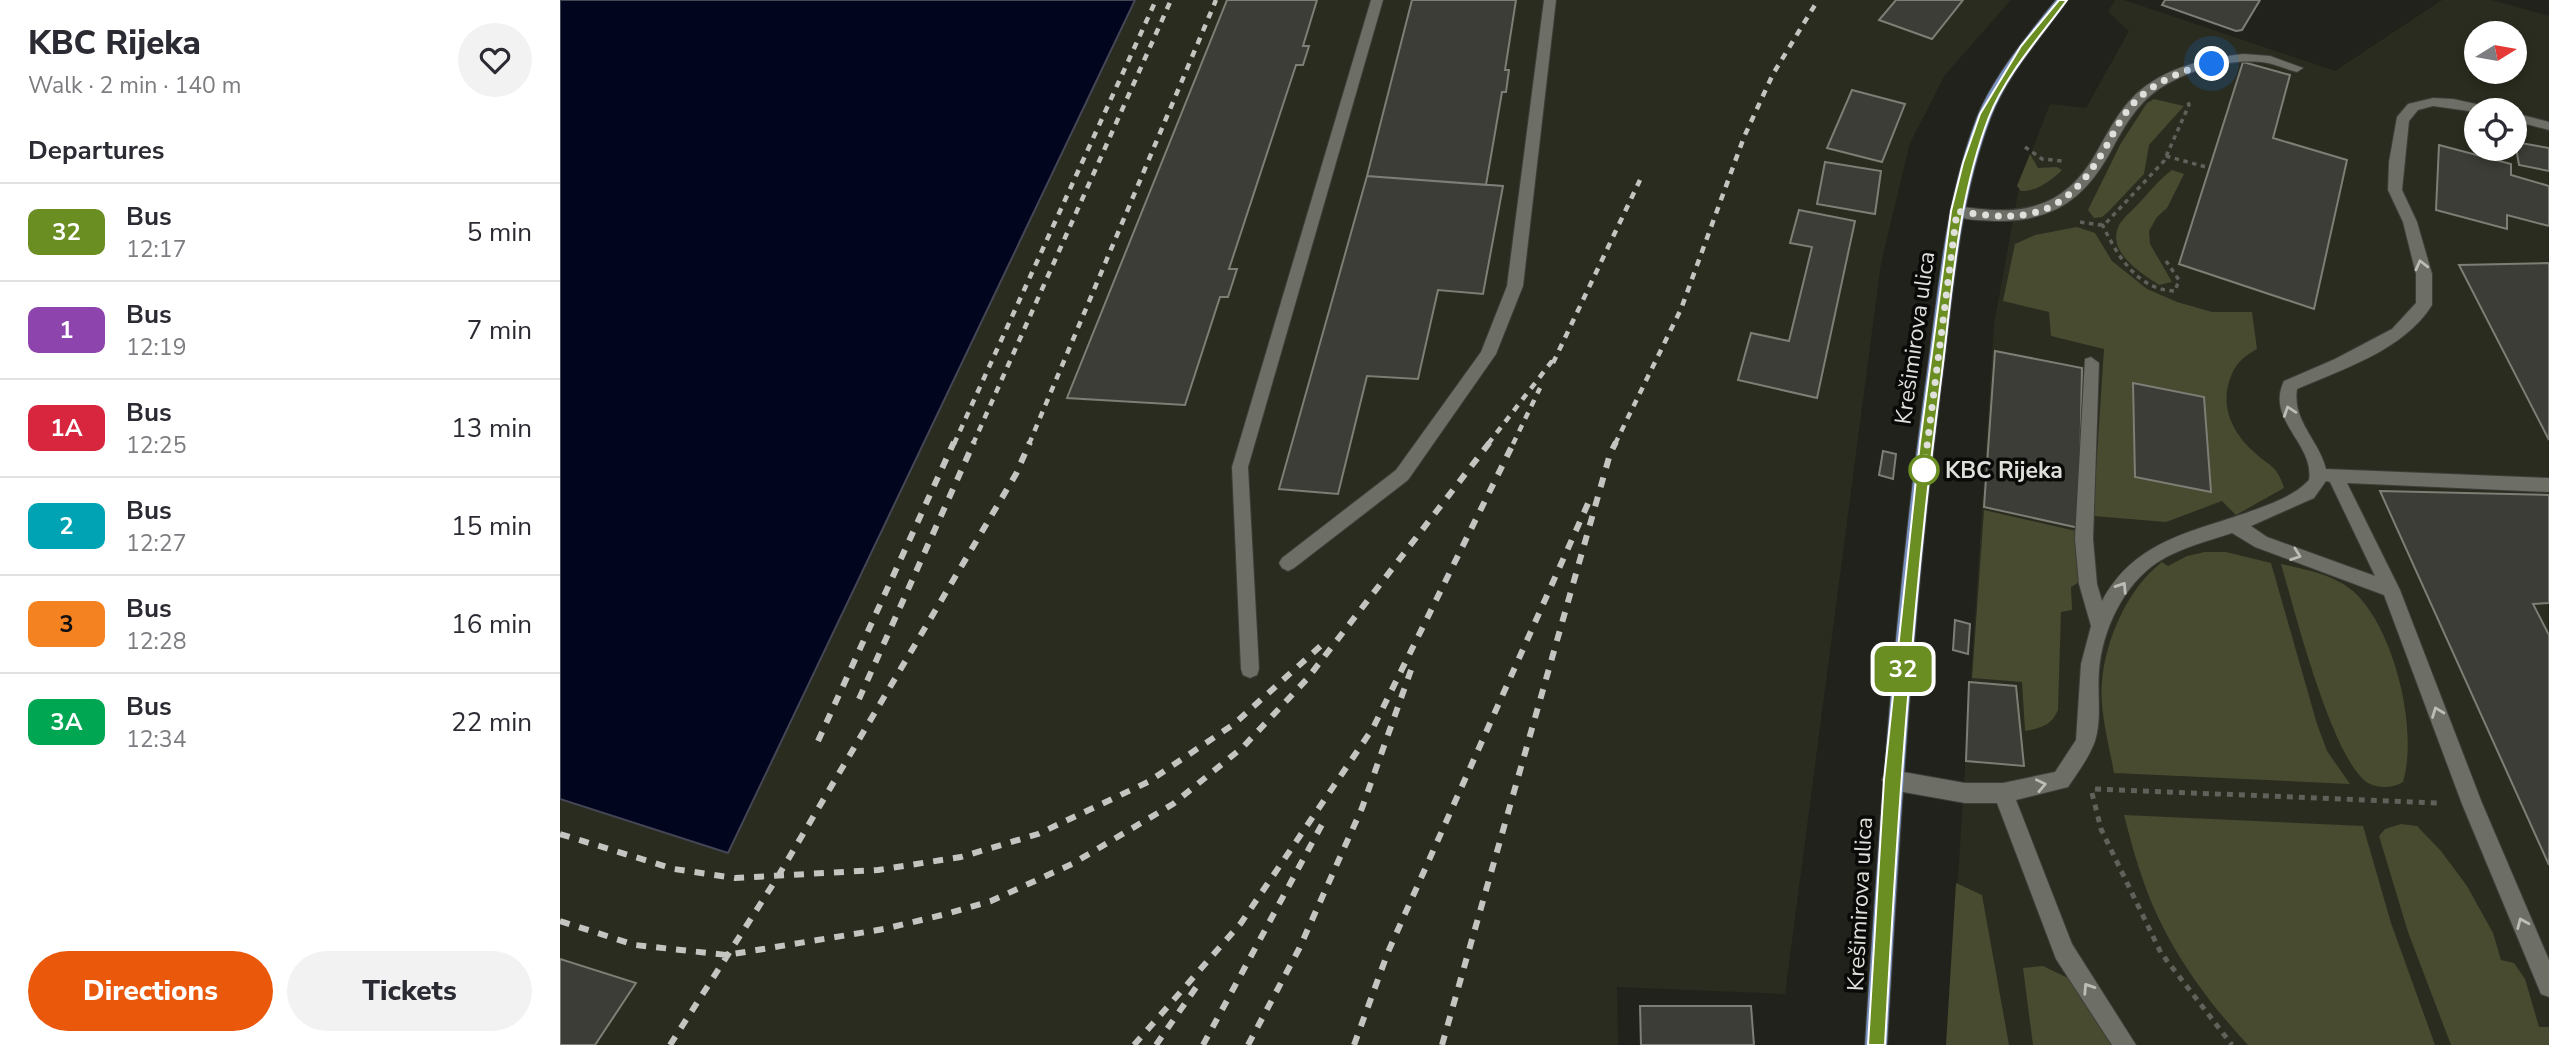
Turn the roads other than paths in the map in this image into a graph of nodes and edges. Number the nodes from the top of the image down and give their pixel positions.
1 (1377, 0) edge
2 (1550, 0) edge
3 (2062, 0) edge
4 (2297, 68) dead end
5 (2464, 105) edge
6 (2527, 120) edge
7 (2549, 125) edge
8 (1957, 211) junction
9 (2091, 363) dead end
10 (2327, 475) junction
11 (2549, 485) edge
12 (2235, 525) junction
13 (1288, 563) dead end
14 (2392, 590) junction
15 (2101, 627) junction
16 (1250, 669) dead end
17 (1892, 780) junction
18 (2003, 793) junction
19 (2549, 986) edge
20 (1876, 1045) edge
21 (2125, 1045) edge

1 - 16 street
2 - 13 street
3 - 8 main road, Krešimirova ulica
4 - 8 street
10 -> 5 street
6 - 7 street
8 - 17 main road, Krešimirova ulica
9 - 15 street
10 - 11 street
10 - 12 street
10 - 14 street
12 -> 14 street
15 -> 12 street
19 -> 14 street
18 -> 15 street
17 - 18 street
17 - 20 main road, Krešimirova ulica
21 -> 18 street

